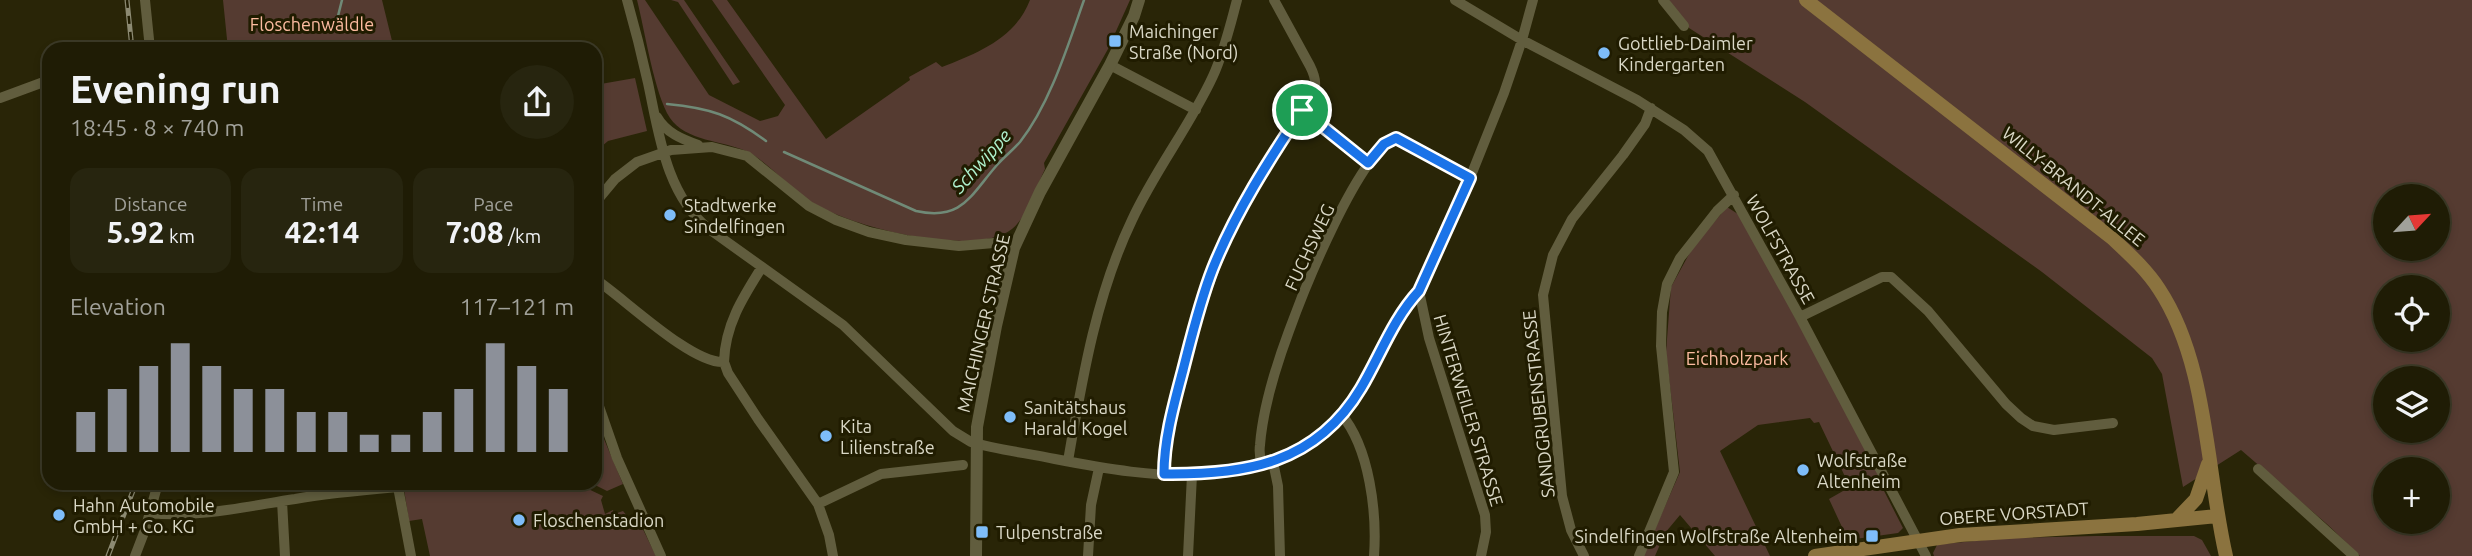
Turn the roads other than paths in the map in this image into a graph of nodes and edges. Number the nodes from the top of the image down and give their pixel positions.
1 (145, 0) edge
2 (627, 0) edge
3 (1139, 0) edge
4 (1237, 0) edge
5 (1274, 0) edge
6 (1455, 0) edge
7 (1532, 0) edge
8 (1663, 0) edge
9 (1806, 0) edge
10 (1684, 26) dead end
11 (1522, 40) junction
12 (149, 42) edge
13 (1110, 65) junction
14 (42, 83) edge
15 (0, 98) edge
16 (1651, 108) junction
17 (1196, 110) junction
18 (1302, 110) junction
19 (654, 112) junction
20 (702, 146) junction
21 (663, 152) junction
22 (1368, 163) junction
23 (1470, 178) junction
24 (602, 195) edge
25 (1734, 195) junction
26 (1017, 241) junction
27 (762, 267) junction
28 (602, 284) edge
29 (1419, 291) junction
30 (1800, 317) junction
31 (723, 362) junction
32 (1341, 414) junction
33 (602, 415) edge
34 (2113, 423) dead end
35 (976, 443) junction
36 (1068, 461) junction
37 (1273, 462) junction
38 (2209, 462) junction
39 (963, 466) dead end
40 (1262, 466) junction
41 (1099, 468) junction
42 (2258, 469) dead end
43 (1164, 474) junction
44 (1192, 475) junction
45 (156, 490) edge
46 (320, 490) edge
47 (399, 490) edge
48 (282, 501) junction
49 (818, 504) junction
50 (150, 513) junction
51 (2217, 516) junction
52 (2176, 520) junction
53 (1918, 540) junction
54 (135, 556) edge
55 (285, 556) edge
56 (411, 556) edge
57 (661, 556) edge
58 (833, 556) edge
59 (976, 556) edge
60 (1088, 556) edge
61 (1188, 556) edge
62 (1280, 556) edge
63 (1374, 556) edge
64 (1481, 556) edge
65 (1584, 556) edge
66 (1639, 556) edge
67 (1815, 556) edge
68 (1926, 556) edge
69 (2225, 556) edge
70 (2354, 556) edge

1 - 12 street
2 - 19 street
3 - 13 street, MAICHINGER STRASSE
4 - 17 street
5 - 18 street
6 - 11 street, WOLFSTRASSE
7 - 11 street
8 - 10 street
9 - 38 main road, WILLY-BRANDT-ALLEE
11 - 16 street, WOLFSTRASSE
11 - 23 street
13 - 17 street
13 - 26 street, MAICHINGER STRASSE
14 - 15 street
16 - 25 street, WOLFSTRASSE
16 - 65 street, SANDGRUBENSTRASSE
17 - 36 street
18 - 22 street
18 - 43 street
19 - 20 street
19 - 21 street
20 - 21 street
20 - 26 street
21 - 24 street
21 - 27 street
22 - 23 street, FUCHSWEG
22 - 40 street, FUCHSWEG
23 - 29 street
25 - 30 street, WOLFSTRASSE
25 - 66 street
26 - 35 street, MAICHINGER STRASSE
27 - 31 street
27 - 35 street
28 - 31 street
29 - 32 street
29 - 64 street, HINTERWEILER STRASSE
30 - 34 street
30 - 53 street, WOLFSTRASSE
31 - 49 street
32 - 37 street
32 - 63 street
33 - 57 street
35 - 36 street
35 - 59 street, MAICHINGER STRASSE
36 - 41 street
37 - 40 street
37 - 62 street
38 - 51 main road, WILLY-BRANDT-ALLEE
38 - 52 main road
39 - 49 street
40 - 44 street
41 - 43 street
41 - 60 street
42 - 70 street
43 - 44 street
44 - 61 street
45 - 50 street
46 - 48 street
47 - 56 street
48 - 50 street
48 - 55 street
49 - 58 street
50 - 54 street
51 - 52 main road, OBERE VORSTADT
51 - 69 main road, WILLY-BRANDT-ALLEE
52 - 53 main road, OBERE VORSTADT
53 - 67 main road, OBERE VORSTADT
53 - 68 street, WOLFSTRASSE

